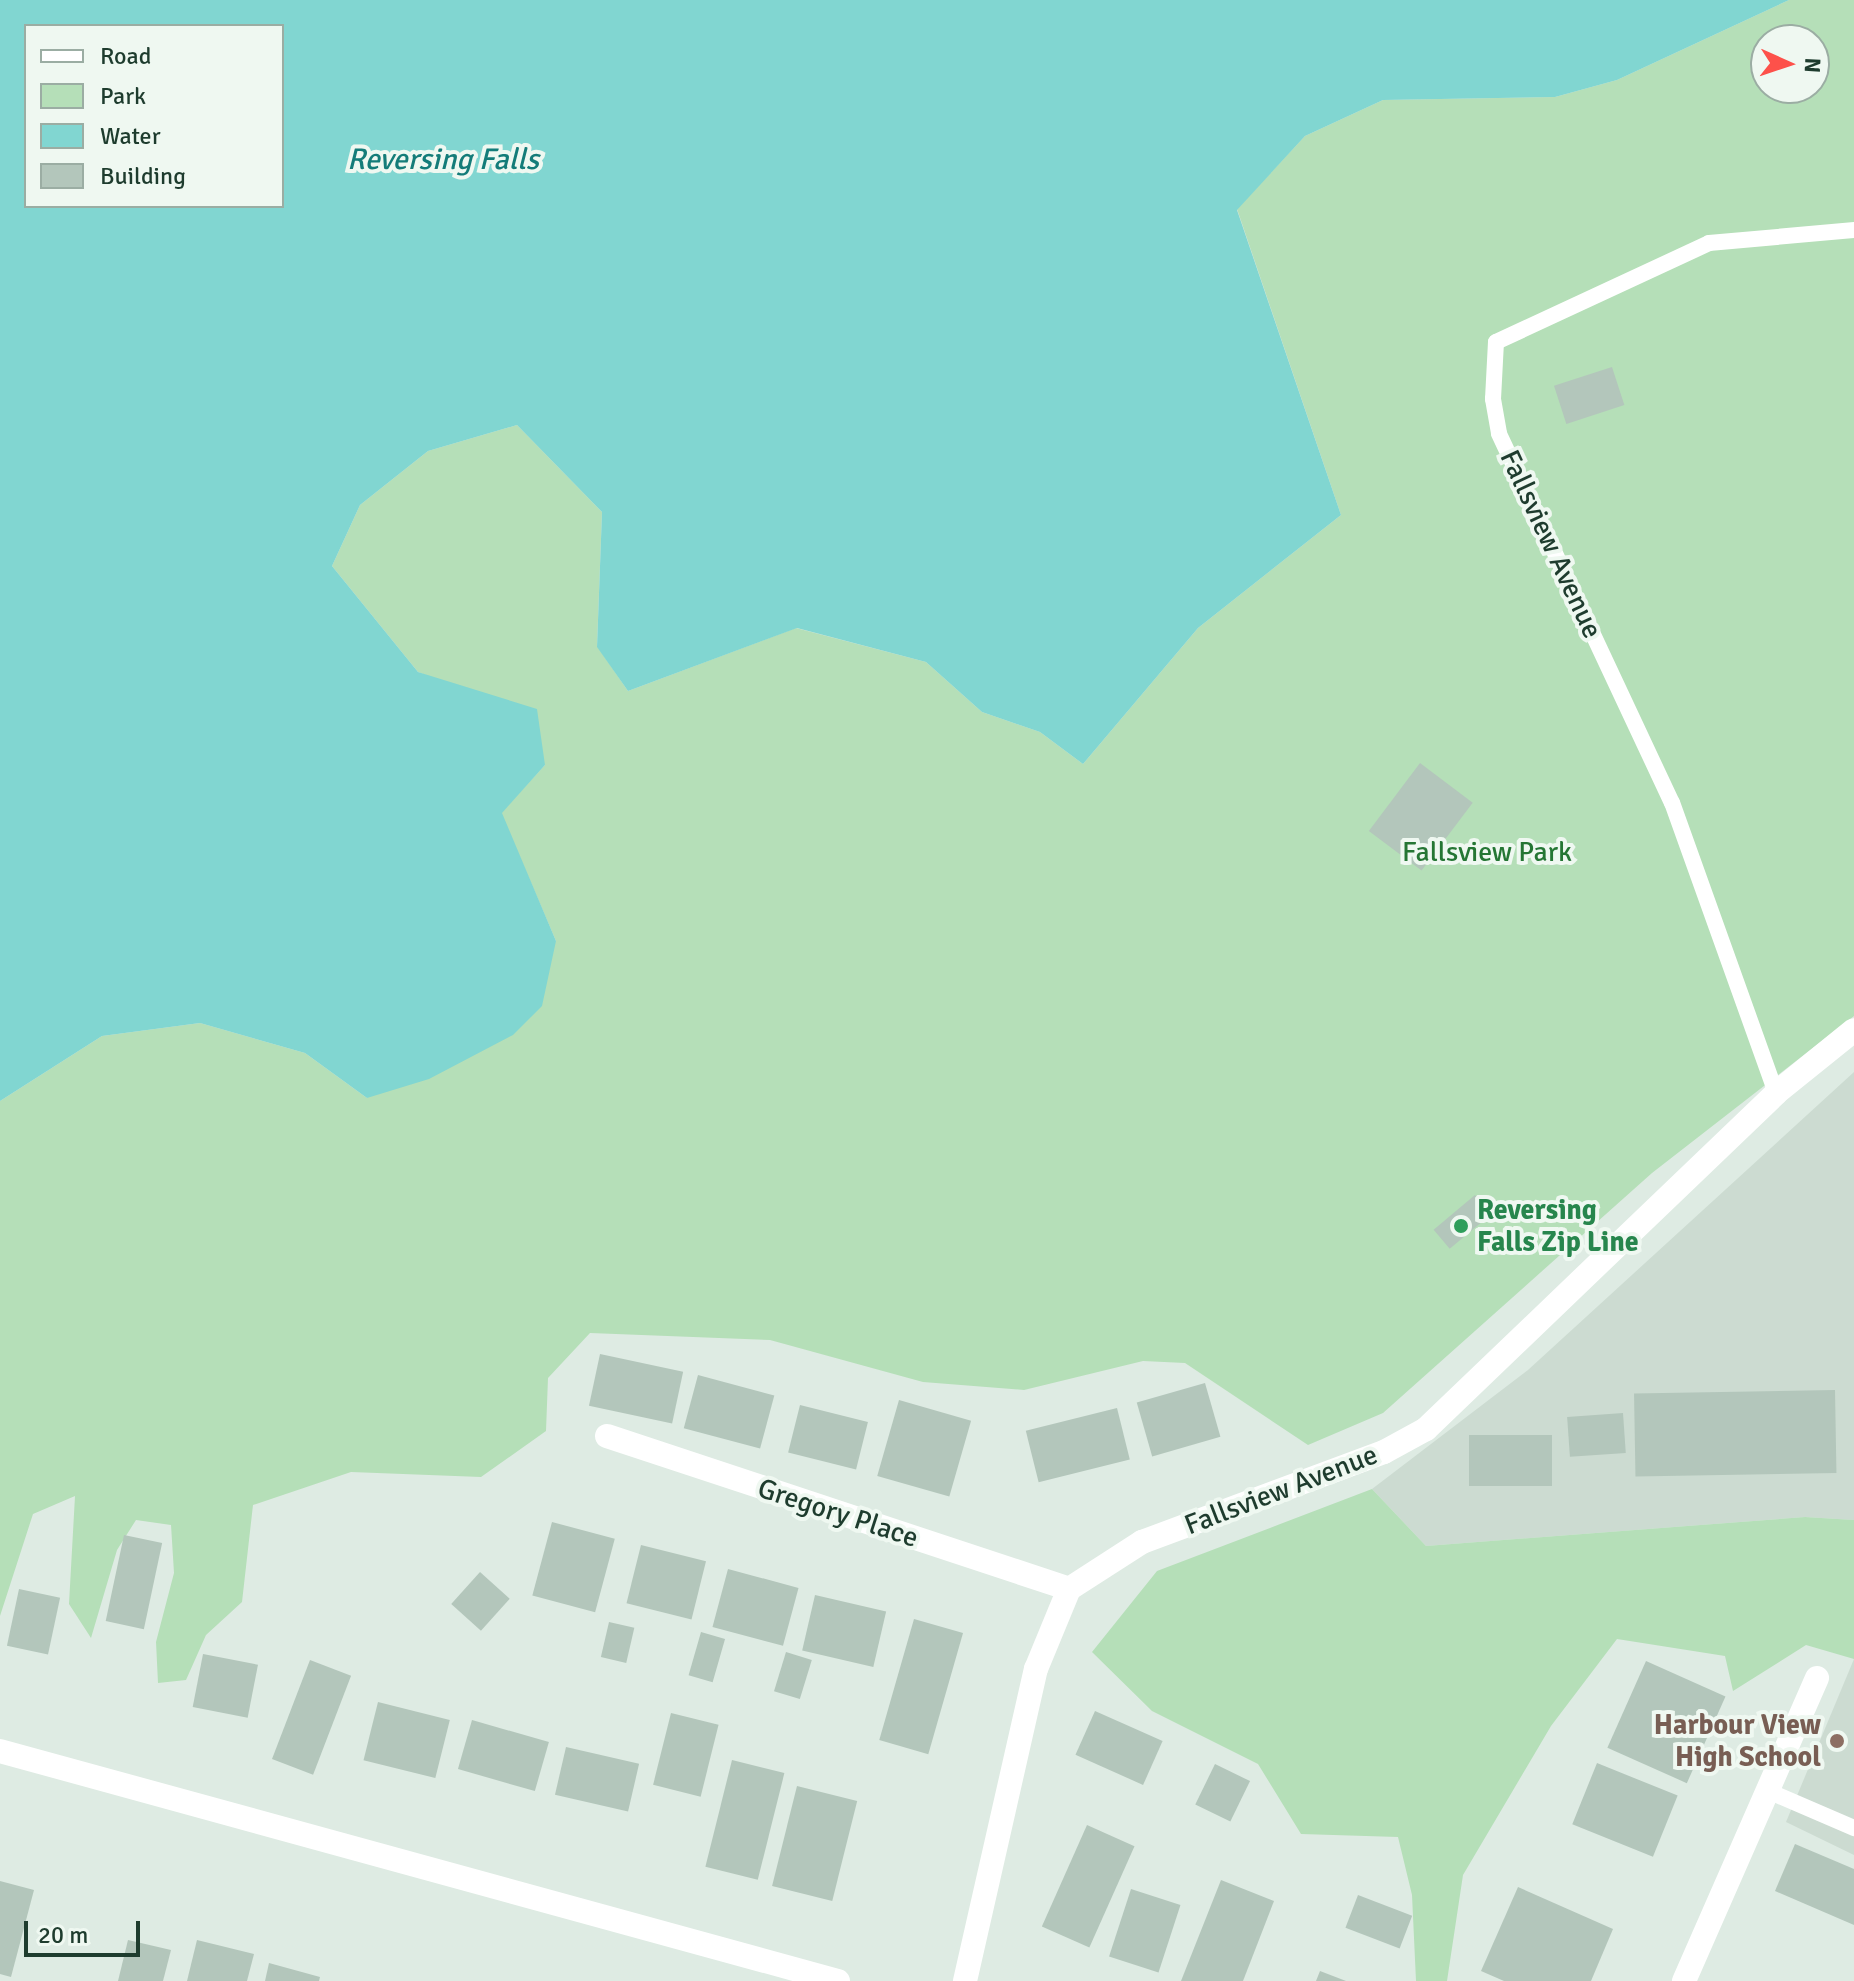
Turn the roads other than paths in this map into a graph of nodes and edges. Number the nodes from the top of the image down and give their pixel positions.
1 (1854, 230) edge
2 (1854, 1030) edge
3 (1776, 1093) junction
4 (607, 1436) dead end
5 (1069, 1589) junction
6 (1817, 1678) dead end
7 (0, 1751) edge
8 (1768, 1791) junction
9 (1854, 1828) edge
10 (838, 1981) edge
11 (965, 1981) edge
12 (1684, 1981) edge

1 - 3 lane, Fallsview Avenue
2 - 3 street, Fallsview Avenue
3 - 5 street, Fallsview Avenue
4 - 5 street, Gregory Place
5 - 11 street
6 - 8 street
7 - 10 street
8 - 9 lane
8 - 12 street

